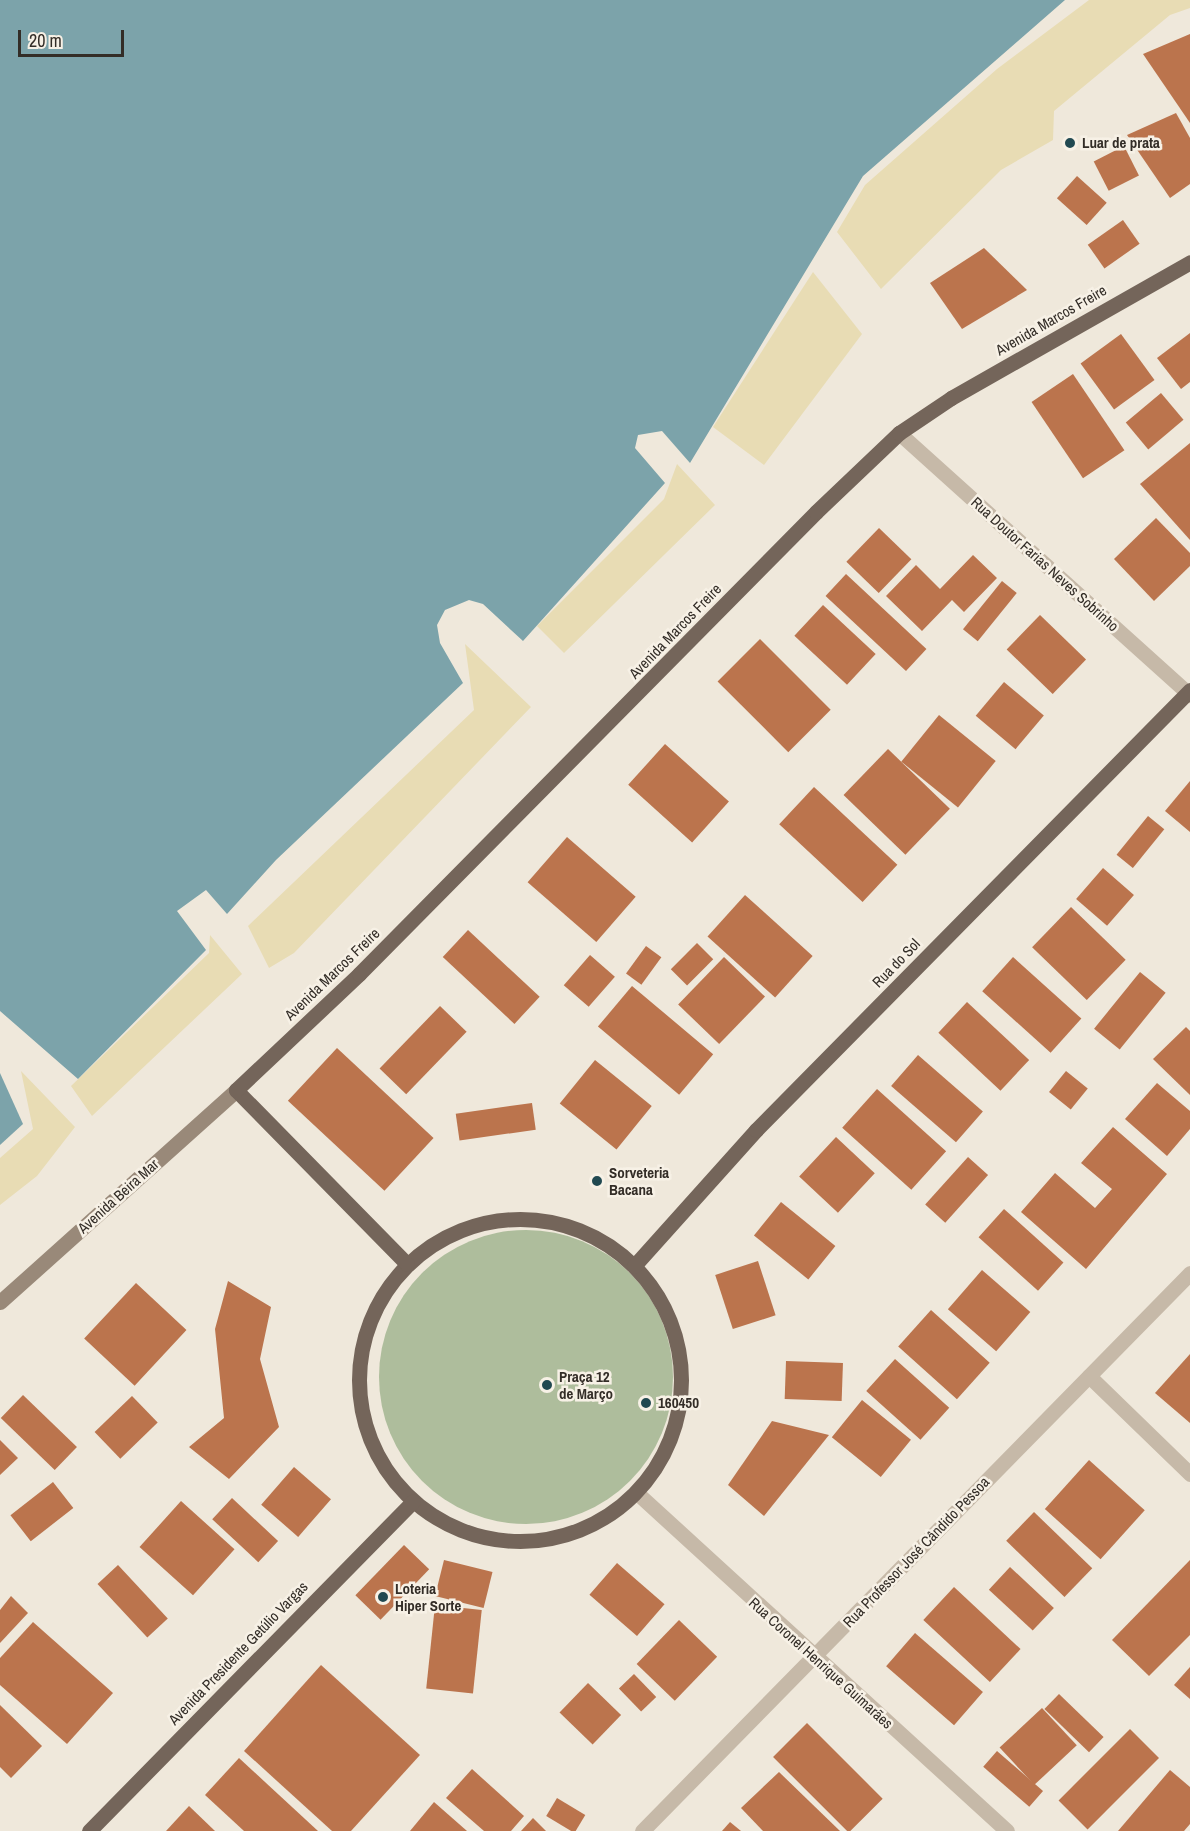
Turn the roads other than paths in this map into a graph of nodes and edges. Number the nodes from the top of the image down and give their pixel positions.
1 (1190, 262) edge
2 (899, 433) junction
3 (1189, 692) edge
4 (236, 1090) junction
5 (407, 1264) junction
6 (634, 1266) junction
7 (1190, 1273) edge
8 (0, 1302) edge
9 (1089, 1376) junction
10 (1190, 1474) edge
11 (637, 1493) junction
12 (413, 1501) junction
13 (814, 1657) junction
14 (89, 1831) edge
15 (642, 1831) edge
16 (1007, 1831) edge

1 - 2 main road, Avenida Marcos Freire
2 - 3 street, Rua Doutor Farias Neves Sobrinho
2 - 4 main road, Avenida Marcos Freire
3 - 6 main road, Rua do Sol
4 - 5 main road
4 - 8 main road, Avenida Beira Mar
5 - 6 main road
5 - 12 main road
6 - 11 main road
7 - 9 street, Rua Professor José Cândido Pessoa
9 - 10 street
9 - 13 street, Rua Professor José Cândido Pessoa
11 - 12 main road
11 - 13 street, Rua Coronel Henrique Guimarães
12 - 14 main road, Avenida Presidente Getúlio Vargas
13 - 15 street, Rua Professor José Cândido Pessoa
13 - 16 street, Rua Coronel Henrique Guimarães

